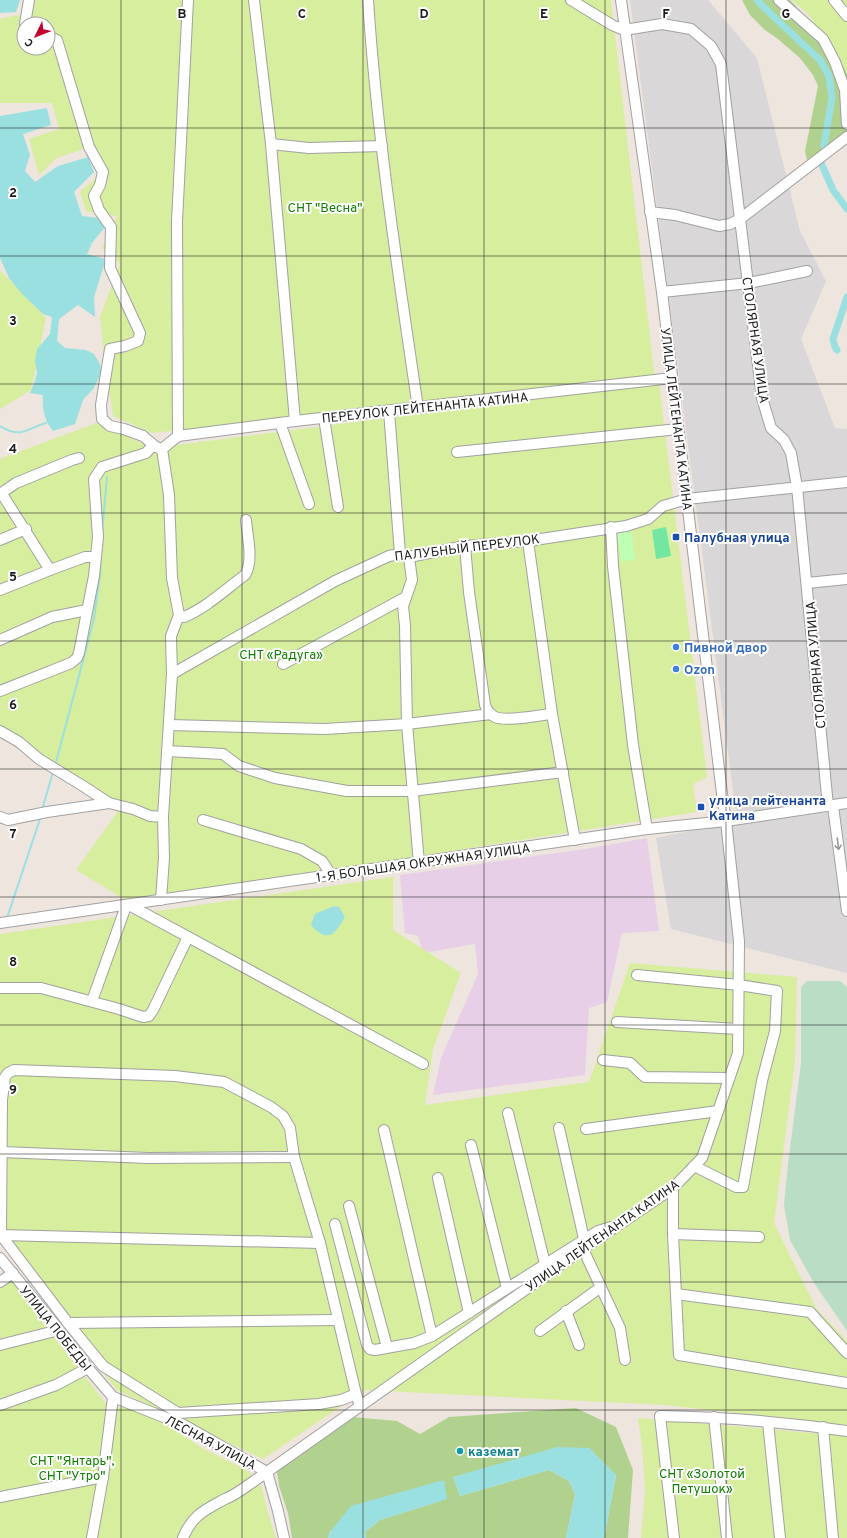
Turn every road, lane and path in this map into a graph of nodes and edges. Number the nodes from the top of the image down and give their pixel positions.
1 (29, 0) edge
2 (188, 0) edge
3 (254, 0) edge
4 (368, 0) edge
5 (571, 0) edge
6 (621, 0) edge
7 (779, 0) edge
8 (834, 0) edge
9 (26, 16) edge
10 (847, 16) edge
11 (624, 30) junction
12 (56, 40) edge
13 (847, 124) edge
14 (847, 137) edge
15 (271, 144) junction
16 (382, 146) junction
17 (650, 212) junction
18 (740, 219) junction
19 (807, 271) dead end
20 (749, 283) junction
21 (662, 292) junction
22 (672, 378) junction
23 (418, 408) junction
24 (389, 411) junction
25 (324, 418) junction
26 (295, 421) junction
27 (280, 423) junction
28 (678, 429) junction
29 (178, 436) junction
30 (158, 447) junction
31 (457, 452) dead end
32 (79, 458) dead end
33 (847, 482) edge
34 (797, 488) junction
35 (1, 494) edge
36 (687, 499) junction
37 (309, 504) dead end
38 (338, 507) dead end
39 (246, 520) dead end
40 (611, 527) junction
41 (26, 529) junction
42 (0, 540) edge
43 (528, 541) junction
44 (465, 546) junction
45 (405, 555) junction
46 (96, 557) junction
47 (50, 570) junction
48 (847, 579) edge
49 (807, 583) junction
50 (0, 590) edge
51 (406, 597) junction
52 (87, 610) junction
53 (179, 615) junction
54 (0, 640) edge
55 (283, 664) dead end
56 (172, 674) junction
57 (0, 691) edge
58 (491, 714) junction
59 (552, 714) junction
60 (407, 724) junction
61 (169, 725) junction
62 (0, 731) edge
63 (167, 751) junction
64 (563, 772) junction
65 (412, 791) junction
66 (109, 803) junction
67 (847, 804) edge
68 (831, 806) junction
69 (0, 817) edge
70 (162, 817) junction
71 (203, 820) dead end
72 (726, 820) junction
73 (647, 829) junction
74 (575, 840) junction
75 (419, 863) junction
76 (332, 876) junction
77 (161, 900) junction
78 (127, 905) junction
79 (847, 911) edge
80 (0, 923) edge
81 (188, 937) junction
82 (637, 975) dead end
83 (739, 985) junction
84 (0, 988) edge
85 (92, 1001) junction
86 (616, 1022) dead end
87 (738, 1029) junction
88 (603, 1060) dead end
89 (423, 1064) dead end
90 (729, 1078) junction
91 (718, 1111) junction
92 (508, 1113) dead end
93 (559, 1128) dead end
94 (586, 1129) dead end
95 (384, 1130) dead end
96 (471, 1145) dead end
97 (2, 1152) junction
98 (294, 1157) junction
99 (694, 1166) junction
100 (438, 1178) dead end
101 (673, 1188) junction
102 (349, 1206) dead end
103 (335, 1224) dead end
104 (673, 1234) junction
105 (0, 1235) edge
106 (759, 1237) dead end
107 (320, 1243) junction
108 (584, 1244) junction
109 (0, 1258) edge
110 (545, 1264) junction
111 (12, 1273) junction
112 (0, 1282) edge
113 (602, 1287) junction
114 (507, 1288) junction
115 (676, 1294) junction
116 (566, 1311) junction
117 (469, 1313) junction
118 (337, 1320) junction
119 (68, 1323) junction
120 (59, 1330) junction
121 (540, 1331) dead end
122 (432, 1336) junction
123 (578, 1344) dead end
124 (0, 1345) edge
125 (387, 1347) junction
126 (847, 1353) edge
127 (625, 1360) dead end
128 (88, 1368) junction
129 (847, 1382) edge
130 (356, 1394) junction
131 (113, 1397) junction
132 (0, 1404) edge
133 (360, 1406) junction
134 (714, 1417) junction
135 (768, 1422) junction
136 (822, 1427) junction
137 (847, 1431) edge
138 (267, 1472) junction
139 (103, 1477) junction
140 (0, 1497) edge
141 (92, 1538) edge
142 (183, 1538) edge
143 (284, 1538) edge
144 (674, 1538) edge
145 (727, 1538) edge
146 (780, 1538) edge
147 (833, 1538) edge

1 - 9 street
2 - 29 street
3 - 15 street
4 - 16 street
5 - 11 street
6 - 11 street, УЛИЦА ЛЕЙТЕНАНТА КАТИНА
7 - 13 street
8 - 10 street
11 - 17 street, УЛИЦА ЛЕЙТЕНАНТА КАТИНА
11 - 18 street, СТОЛЯРНАЯ УЛИЦА
12 - 30 street
14 - 18 street
15 - 16 street
15 - 26 street
16 - 23 street
17 - 18 street
17 - 21 street, УЛИЦА ЛЕЙТЕНАНТА КАТИНА
18 - 20 street, СТОЛЯРНАЯ УЛИЦА
19 - 20 street
20 - 21 street
20 - 34 street, СТОЛЯРНАЯ УЛИЦА
21 - 22 street, УЛИЦА ЛЕЙТЕНАНТА КАТИНА
22 - 23 street, ПЕРЕУЛОК ЛЕЙТЕНАНТА КАТИНА
22 - 28 street, УЛИЦА ЛЕЙТЕНАНТА КАТИНА
23 - 24 street, ПЕРЕУЛОК ЛЕЙТЕНАНТА КАТИНА
24 - 25 street, ПЕРЕУЛОК ЛЕЙТЕНАНТА КАТИНА
24 - 45 street
25 - 26 street, ПЕРЕУЛОК ЛЕЙТЕНАНТА КАТИНА
25 - 38 street
26 - 27 street, ПЕРЕУЛОК ЛЕЙТЕНАНТА КАТИНА
27 - 29 street, ПЕРЕУЛОК ЛЕЙТЕНАНТА КАТИНА
27 - 37 street
28 - 31 street
28 - 36 street, УЛИЦА ЛЕЙТЕНАНТА КАТИНА
29 - 30 street
30 - 46 street
30 - 53 street
32 - 35 street
33 - 34 street
34 - 36 street
34 - 49 street, СТОЛЯРНАЯ УЛИЦА
35 - 41 street
36 - 40 street, ПАЛУБНЫЙ ПЕРЕУЛОК
36 - 72 street, УЛИЦА ЛЕЙТЕНАНТА КАТИНА
39 - 53 street
40 - 43 street, ПАЛУБНЫЙ ПЕРЕУЛОК
40 - 73 street
41 - 42 street
41 - 47 street
43 - 44 street, ПАЛУБНЫЙ ПЕРЕУЛОК
43 - 59 street
44 - 45 street, ПАЛУБНЫЙ ПЕРЕУЛОК
44 - 58 street
45 - 51 street
45 - 56 street, ПАЛУБНЫЙ ПЕРЕУЛОК
46 - 47 street
46 - 52 street
47 - 50 street
48 - 49 street
49 - 68 street, СТОЛЯРНАЯ УЛИЦА
51 - 55 street
51 - 60 street
52 - 54 street
52 - 57 street
53 - 56 street
56 - 61 street
58 - 59 street
58 - 60 street
59 - 64 street
60 - 61 street
60 - 65 street
61 - 63 street
62 - 66 street
63 - 65 street
63 - 70 street
64 - 65 street
64 - 74 street
65 - 75 street
66 - 69 street
66 - 70 street
67 - 68 street, 1-Я БОЛЬШАЯ ОКРУЖНАЯ УЛИЦА
68 - 72 street, 1-Я БОЛЬШАЯ ОКРУЖНАЯ УЛИЦА
68 -> 79 street, СТОЛЯРНАЯ УЛИЦА
70 - 77 street
71 - 76 street
72 - 73 street, 1-Я БОЛЬШАЯ ОКРУЖНАЯ УЛИЦА
72 - 83 street, УЛИЦА ЛЕЙТЕНАНТА КАТИНА
73 - 74 street, 1-Я БОЛЬШАЯ ОКРУЖНАЯ УЛИЦА
74 - 75 street, 1-Я БОЛЬШАЯ ОКРУЖНАЯ УЛИЦА
75 - 76 street, 1-Я БОЛЬШАЯ ОКРУЖНАЯ УЛИЦА
76 - 77 street, 1-Я БОЛЬШАЯ ОКРУЖНАЯ УЛИЦА
77 - 78 street, 1-Я БОЛЬШАЯ ОКРУЖНАЯ УЛИЦА
78 - 80 street, 1-Я БОЛЬШАЯ ОКРУЖНАЯ УЛИЦА
78 - 81 street
78 - 85 street
81 - 85 street
81 - 89 street
82 - 83 street
83 - 87 street, УЛИЦА ЛЕЙТЕНАНТА КАТИНА
83 - 99 street
84 - 85 street
86 - 87 street
87 - 90 street, УЛИЦА ЛЕЙТЕНАНТА КАТИНА
88 - 90 street
90 - 91 street, УЛИЦА ЛЕЙТЕНАНТА КАТИНА
91 - 94 street
91 - 99 street, УЛИЦА ЛЕЙТЕНАНТА КАТИНА
92 - 110 street
93 - 108 street
95 - 122 street
96 - 114 street
97 - 98 street
97 - 98 street
97 - 105 street
98 - 107 street
99 - 101 street, УЛИЦА ЛЕЙТЕНАНТА КАТИНА
100 - 117 street
101 - 104 street
101 - 108 street, УЛИЦА ЛЕЙТЕНАНТА КАТИНА
102 - 125 street
103 - 125 street
104 - 106 street
104 - 115 street
105 - 107 street
105 - 119 street
107 - 118 street
108 - 110 street
108 - 113 street
108 - 133 street, УЛИЦА ЛЕЙТЕНАНТА КАТИНА
109 - 111 street, УЛИЦА ПОБЕДЫ
110 - 114 street
111 - 112 street
111 - 120 street, УЛИЦА ПОБЕДЫ
113 - 116 street
113 - 127 street
114 - 117 street
115 - 126 street
115 - 129 street
116 - 121 street
116 - 123 street
117 - 122 street
118 - 119 street
118 - 130 street
119 - 130 street
120 - 124 street
120 - 128 street, УЛИЦА ПОБЕДЫ
122 - 125 street
128 - 131 street, УЛИЦА ПОБЕДЫ
128 - 132 street
130 - 133 street
131 - 138 street, ЛЕСНАЯ УЛИЦА
131 - 139 street
133 - 138 street, УЛИЦА ЛЕЙТЕНАНТА КАТИНА
134 - 135 street
134 - 144 street
134 - 145 street
135 - 136 street
135 - 146 street
136 - 137 street
136 - 147 street
138 - 142 street, УЛИЦА ЛЕЙТЕНАНТА КАТИНА
138 - 143 street, ЛЕСНАЯ УЛИЦА
139 - 140 street
139 - 141 street

